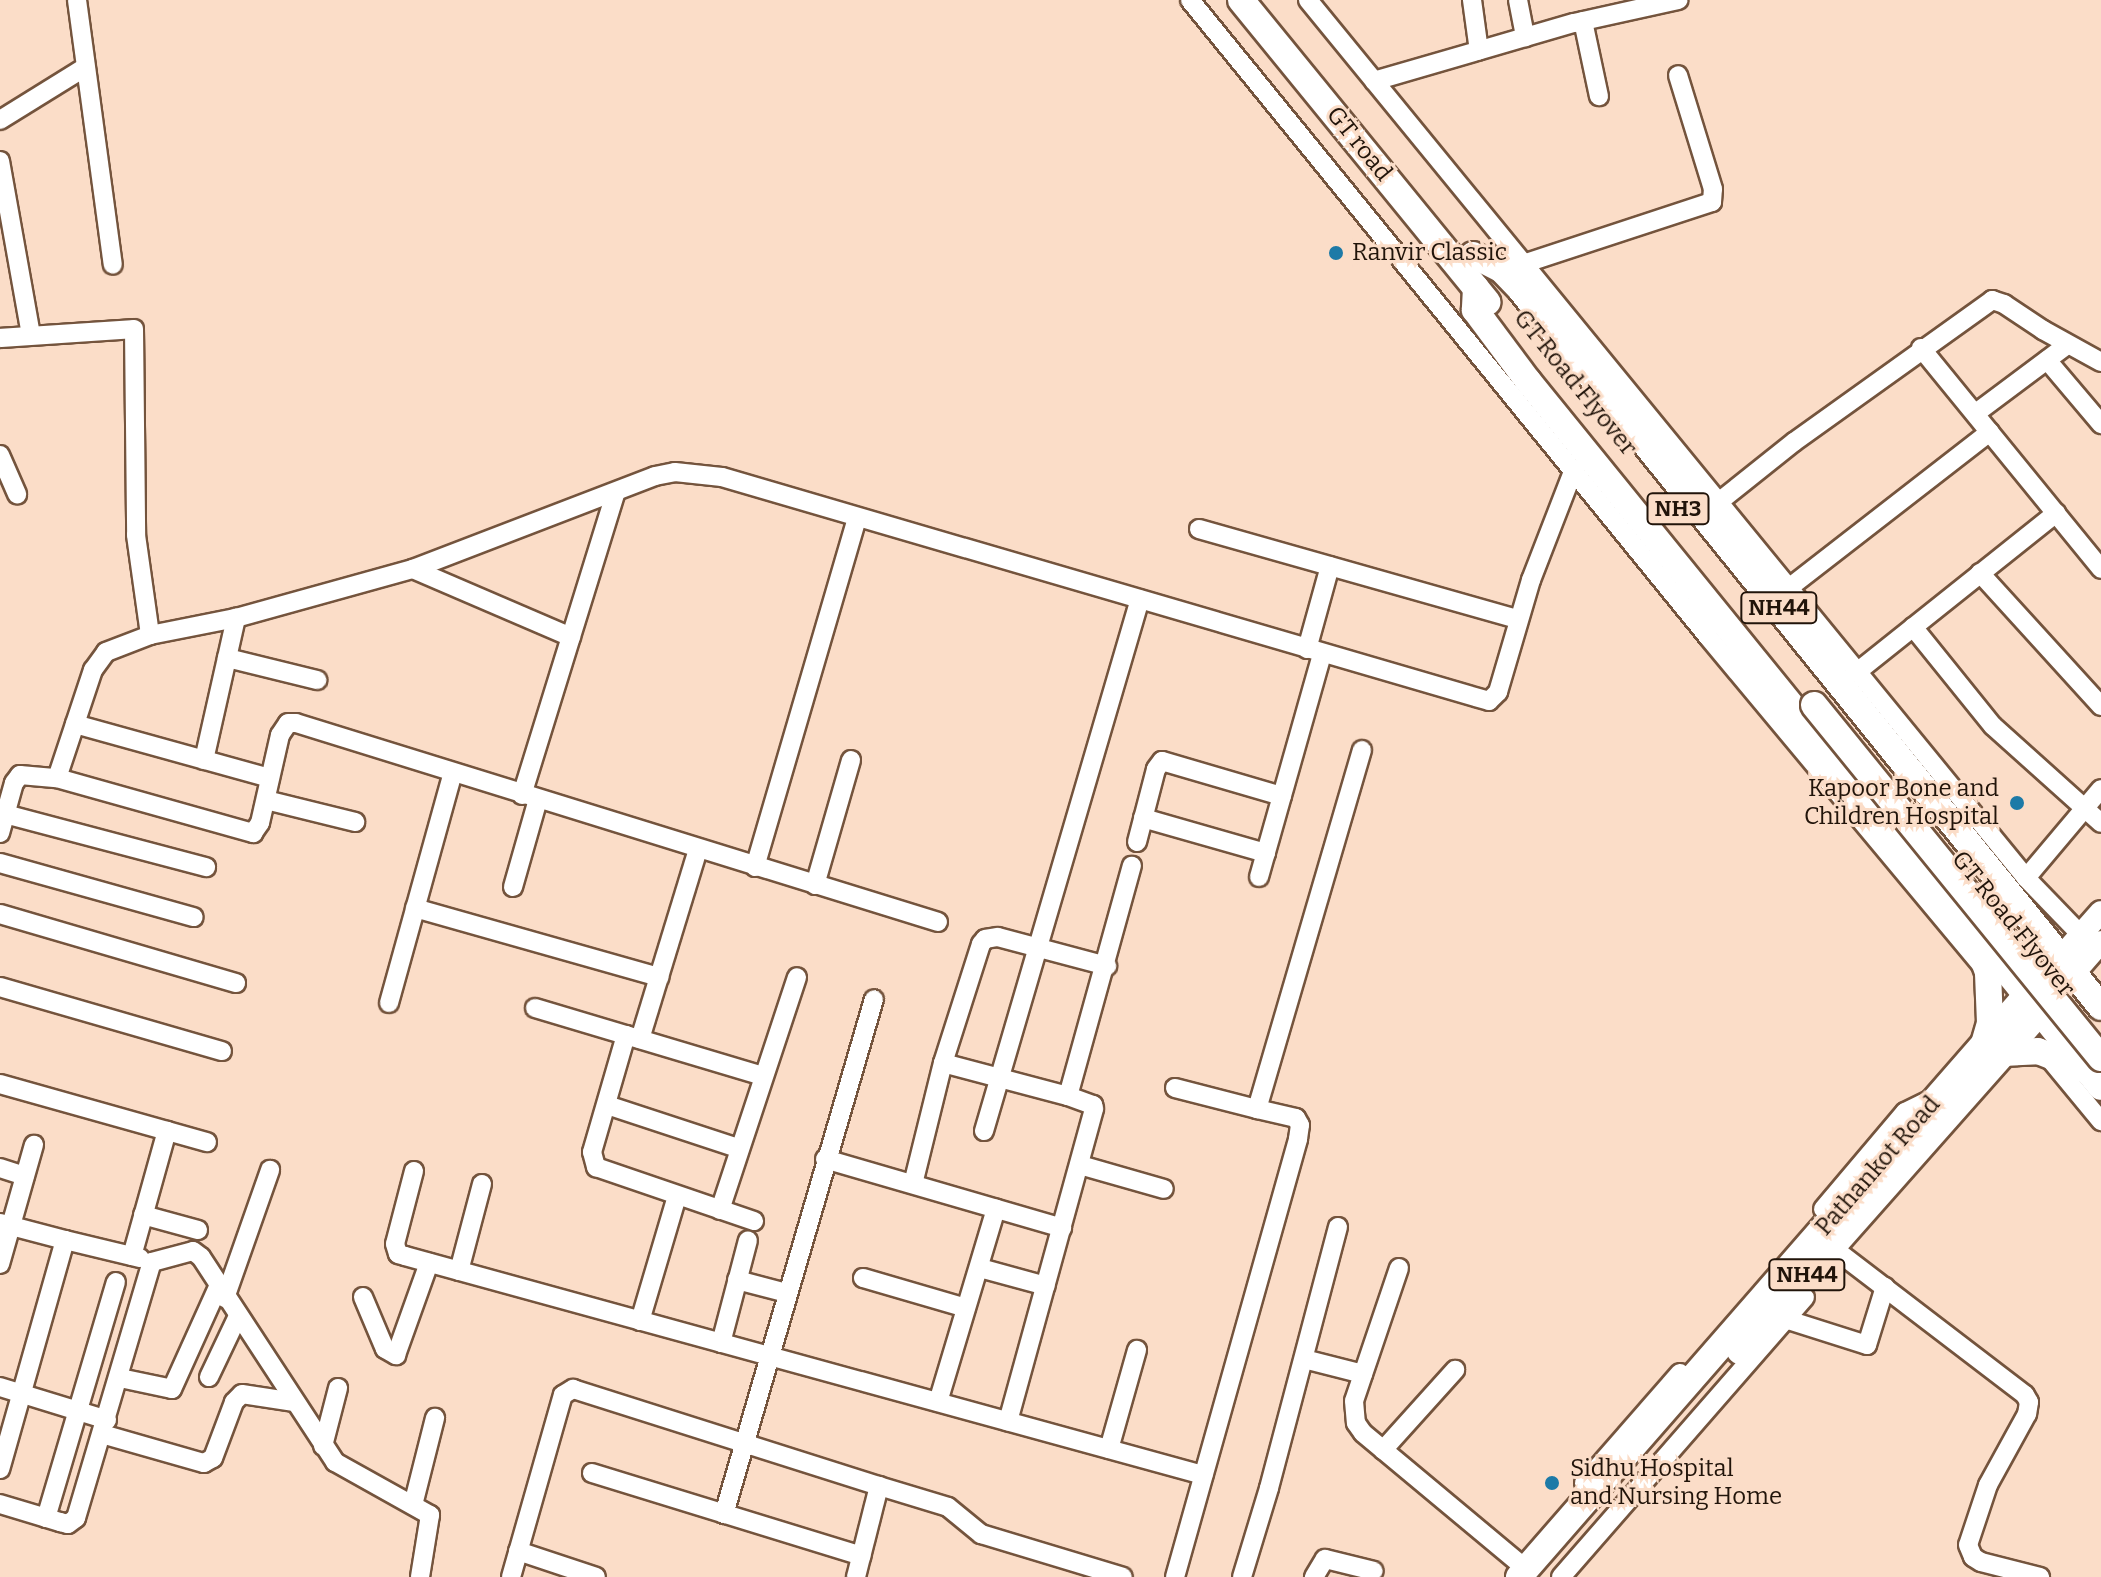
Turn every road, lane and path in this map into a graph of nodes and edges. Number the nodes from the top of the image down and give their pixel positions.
1 (77, 0) edge
2 (1190, 0) edge
3 (1241, 0) edge
4 (1260, 0) edge
5 (1308, 0) edge
6 (1472, 0) edge
7 (1518, 0) edge
8 (1678, 0) edge
9 (1608, 8) edge
10 (1583, 21) junction
11 (1525, 37) junction
12 (1479, 51) junction
13 (84, 68) junction
14 (1678, 75) dead end
15 (1374, 81) junction
16 (1599, 96) dead end
17 (0, 120) edge
18 (0, 161) edge
19 (1473, 255) junction
20 (1523, 264) junction
21 (113, 265) dead end
22 (1476, 288) junction
23 (31, 335) junction
24 (0, 338) edge
25 (2067, 345) junction
26 (1921, 348) junction
27 (2047, 360) junction
28 (2101, 362) edge
29 (1976, 413) junction
30 (2101, 424) edge
31 (1990, 432) junction
32 (0, 455) edge
33 (1574, 469) junction
34 (616, 492) junction
35 (17, 494) dead end
36 (1720, 501) junction
37 (2056, 513) junction
38 (857, 518) junction
39 (1199, 529) dead end
40 (1330, 566) junction
41 (413, 569) junction
42 (2101, 569) edge
43 (1980, 573) junction
44 (1790, 587) junction
45 (1140, 599) junction
46 (236, 618) junction
47 (1518, 619) junction
48 (1913, 627) junction
49 (150, 635) junction
50 (571, 637) junction
51 (1314, 651) junction
52 (227, 658) junction
53 (1857, 672) junction
54 (317, 680) dead end
55 (1820, 699) junction
56 (2101, 706) edge
57 (75, 724) junction
58 (1362, 750) dead end
59 (204, 760) junction
60 (851, 760) dead end
61 (453, 773) junction
62 (57, 778) junction
63 (270, 778) junction
64 (2101, 789) edge
65 (1282, 796) junction
66 (530, 797) junction
67 (266, 800) junction
68 (5, 804) edge
69 (2085, 808) junction
70 (1143, 818) junction
71 (355, 822) dead end
72 (2101, 823) edge
73 (0, 833) edge
74 (1137, 842) dead end
75 (698, 849) junction
76 (1266, 853) junction
77 (0, 863) edge
78 (1132, 866) dead end
79 (206, 867) dead end
80 (755, 867) junction
81 (1259, 877) dead end
82 (2026, 878) junction
83 (815, 885) junction
84 (513, 887) dead end
85 (415, 908) junction
86 (2101, 912) edge
87 (0, 914) edge
88 (194, 917) dead end
89 (938, 922) dead end
90 (1971, 923) junction
91 (2091, 939) edge
92 (1038, 949) junction
93 (2067, 965) junction
94 (1107, 966) junction
95 (1988, 973) junction
96 (659, 977) junction
97 (797, 977) dead end
98 (236, 983) dead end
99 (0, 987) edge
100 (874, 999) dead end
101 (389, 1003) dead end
102 (2034, 1003) junction
103 (2101, 1007) edge
104 (535, 1008) dead end
105 (2101, 1032) edge
106 (633, 1037) junction
107 (1993, 1049) junction
108 (222, 1051) dead end
109 (2045, 1052) junction
110 (943, 1063) junction
111 (2096, 1072) edge
112 (763, 1076) junction
113 (997, 1077) junction
114 (0, 1084) edge
115 (1175, 1088) dead end
116 (1068, 1096) junction
117 (607, 1105) junction
118 (1257, 1109) junction
119 (2101, 1121) edge
120 (167, 1131) junction
121 (984, 1131) dead end
122 (207, 1142) dead end
123 (34, 1145) dead end
124 (738, 1148) junction
125 (825, 1159) junction
126 (1080, 1165) junction
127 (0, 1168) edge
128 (270, 1170) dead end
129 (414, 1171) dead end
130 (25, 1176) junction
131 (482, 1184) dead end
132 (913, 1184) junction
133 (1164, 1189) dead end
134 (677, 1196) junction
135 (996, 1209) junction
136 (720, 1210) junction
137 (143, 1215) junction
138 (754, 1221) dead end
139 (5, 1224) edge
140 (1338, 1227) dead end
141 (1062, 1228) junction
142 (198, 1230) dead end
143 (65, 1240) junction
144 (748, 1240) dead end
145 (1842, 1255) junction
146 (132, 1256) junction
147 (152, 1262) junction
148 (429, 1263) junction
149 (0, 1264) edge
150 (980, 1268) junction
151 (1399, 1268) dead end
152 (459, 1271) junction
153 (863, 1278) dead end
154 (737, 1280) junction
155 (116, 1282) dead end
156 (1046, 1286) junction
157 (1885, 1287) junction
158 (222, 1293) junction
159 (787, 1293) junction
160 (363, 1297) dead end
161 (966, 1308) junction
162 (238, 1316) junction
163 (1785, 1319) junction
164 (640, 1321) junction
165 (721, 1343) junction
166 (1137, 1350) dead end
167 (771, 1356) junction
168 (1304, 1359) junction
169 (1455, 1370) dead end
170 (1363, 1374) junction
171 (209, 1377) dead end
172 (120, 1378) junction
173 (0, 1387) edge
174 (338, 1388) dead end
175 (21, 1394) junction
176 (294, 1402) junction
177 (938, 1402) junction
178 (76, 1411) junction
179 (435, 1418) dead end
180 (1008, 1421) junction
181 (104, 1427) junction
182 (745, 1442) junction
183 (323, 1446) junction
184 (1109, 1449) junction
185 (1383, 1450) junction
186 (0, 1469) edge
187 (592, 1473) dead end
188 (1203, 1475) junction
189 (879, 1486) junction
190 (0, 1504) edge
191 (413, 1505) junction
192 (724, 1514) junction
193 (46, 1518) junction
194 (518, 1551) junction
195 (862, 1556) junction
196 (1518, 1570) edge
197 (1374, 1571) dead end
198 (420, 1577) edge
199 (511, 1577) edge
200 (596, 1577) edge
201 (856, 1577) edge
202 (1123, 1577) edge
203 (1175, 1577) edge
204 (1242, 1577) edge
205 (1314, 1577) edge
206 (1505, 1577) edge
207 (1541, 1577) edge
208 (1561, 1577) edge
209 (2040, 1577) edge

1 - 13 street
2 - 33 street
3 - 22 highway, GT road / NH3
4 - 19 highway, GT road / NH3
5 - 15 street
6 - 12 street
7 - 11 street
8 - 9 street
9 - 10 street
10 - 11 street
10 - 16 street
11 - 12 street
12 - 15 street
13 - 17 street
13 - 21 street
14 - 20 street
15 - 20 street
18 - 23 street
19 - 55 highway, GT Road Flyover / NH3
19 - 93 highway, NH44
20 - 36 street
22 - 55 highway, GT Road Flyover / NH3
22 - 90 highway, NH44
23 - 24 street
23 - 49 street
25 - 26 street
25 - 27 street
25 - 28 street
26 - 29 street
26 - 36 street
27 - 29 street
27 - 30 street
29 - 31 street
31 - 37 street
31 - 44 street
32 - 35 street
33 - 47 street
33 - 95 street
34 - 38 street
34 - 41 street
34 - 50 street
36 - 44 street
37 - 42 street
37 - 43 street
38 - 45 street
38 - 80 street
39 - 40 street
40 - 47 street
40 - 51 street
41 - 46 street
41 - 50 street
43 - 48 street
43 - 56 street
44 - 53 street
45 - 51 street
45 - 92 street
46 - 49 street
46 - 52 street
47 - 51 street
48 - 53 street
48 - 69 street
49 - 57 street
50 - 66 street
51 - 65 street
52 - 54 street
52 - 59 street
53 - 82 street
55 - 105 highway, GT Road Flyover / NH3
55 - 111 highway, GT Road Flyover / NH3, bridge
57 - 59 street
57 - 62 street
58 - 118 street
59 - 63 street
60 - 83 street
61 - 63 street
61 - 66 street
61 - 85 street
62 - 67 street
62 - 68 street
63 - 67 street
64 - 69 street
65 - 70 street
65 - 76 street
66 - 75 street
66 - 84 street
67 - 71 street
68 - 73 street
68 - 79 street
69 - 72 street
69 - 82 street
70 - 74 street
70 - 76 street
75 - 80 street
75 - 96 street
76 - 81 street
77 - 88 street
78 - 94 street
80 - 83 street
82 - 91 street
83 - 89 street
85 - 96 street
85 - 101 street
86 - 91 main road
87 - 98 street
90 - 95 highway, NH44
90 - 102 highway
91 - 93 main road
92 - 94 street
92 - 110 street
92 - 113 street
93 - 102 highway, NH44
93 - 103 highway
94 - 116 street
95 - 107 highway, NH44
96 - 106 street
97 - 112 street
99 - 108 street
100 - 125 street
102 - 107 highway, NH44
102 - 111 highway
104 - 106 street
106 - 112 street
106 - 117 street
107 - 109 highway
107 - 145 street
107 - 196 highway, Pathankot Road / NH44
107 - 207 highway, NH44
109 - 111 highway
109 - 119 street
110 - 113 street
110 - 132 street
112 - 124 street
113 - 116 street
113 - 121 street
114 - 120 street
115 - 118 street
116 - 126 street
117 - 124 street
117 - 134 street
118 - 188 street
120 - 122 street
120 - 137 street
123 - 130 street
124 - 136 street
125 - 132 street
125 - 159 street
126 - 133 street
126 - 141 street
127 - 130 street
128 - 158 street
129 - 148 street
130 - 139 street
131 - 152 street
132 - 135 street
134 - 136 street
134 - 164 street
135 - 141 street
135 - 150 street
136 - 138 street
137 - 142 street
137 - 146 street
139 - 143 street
139 - 149 street
140 - 168 street
141 - 156 street
143 - 146 street
143 - 175 street
144 - 154 street
145 - 157 street
145 - 163 street
146 - 147 street
147 - 158 street
147 - 172 street
148 - 152 street
148 - 160 street
150 - 156 street
150 - 161 street
151 - 170 street
152 - 164 street
153 - 161 street
154 - 159 street
154 - 165 street
155 - 178 street
156 - 180 street
157 - 163 street
157 - 209 street
158 - 162 street
158 - 172 street
159 - 167 street
161 - 177 street
162 - 171 street
162 - 176 street
163 - 208 street
164 - 165 street
165 - 167 street
166 - 184 street
167 - 177 street
167 - 182 street
168 - 170 street
168 - 204 street
169 - 185 street
170 - 185 street
172 - 181 street
173 - 175 street
174 - 183 street
175 - 178 street
175 - 186 street
176 - 181 street
176 - 183 street
177 - 180 street
178 - 181 street
178 - 193 street
179 - 191 street
180 - 184 street
181 - 193 street
182 - 189 street
182 - 192 street
182 - 194 street
183 - 191 street
184 - 188 street
185 - 196 street
187 - 192 street
188 - 203 street
189 - 195 street
189 - 202 street
190 - 193 street
191 - 198 street
192 - 195 street
194 - 199 street
194 - 200 street
195 - 201 street
196 - 206 street
197 - 205 street

